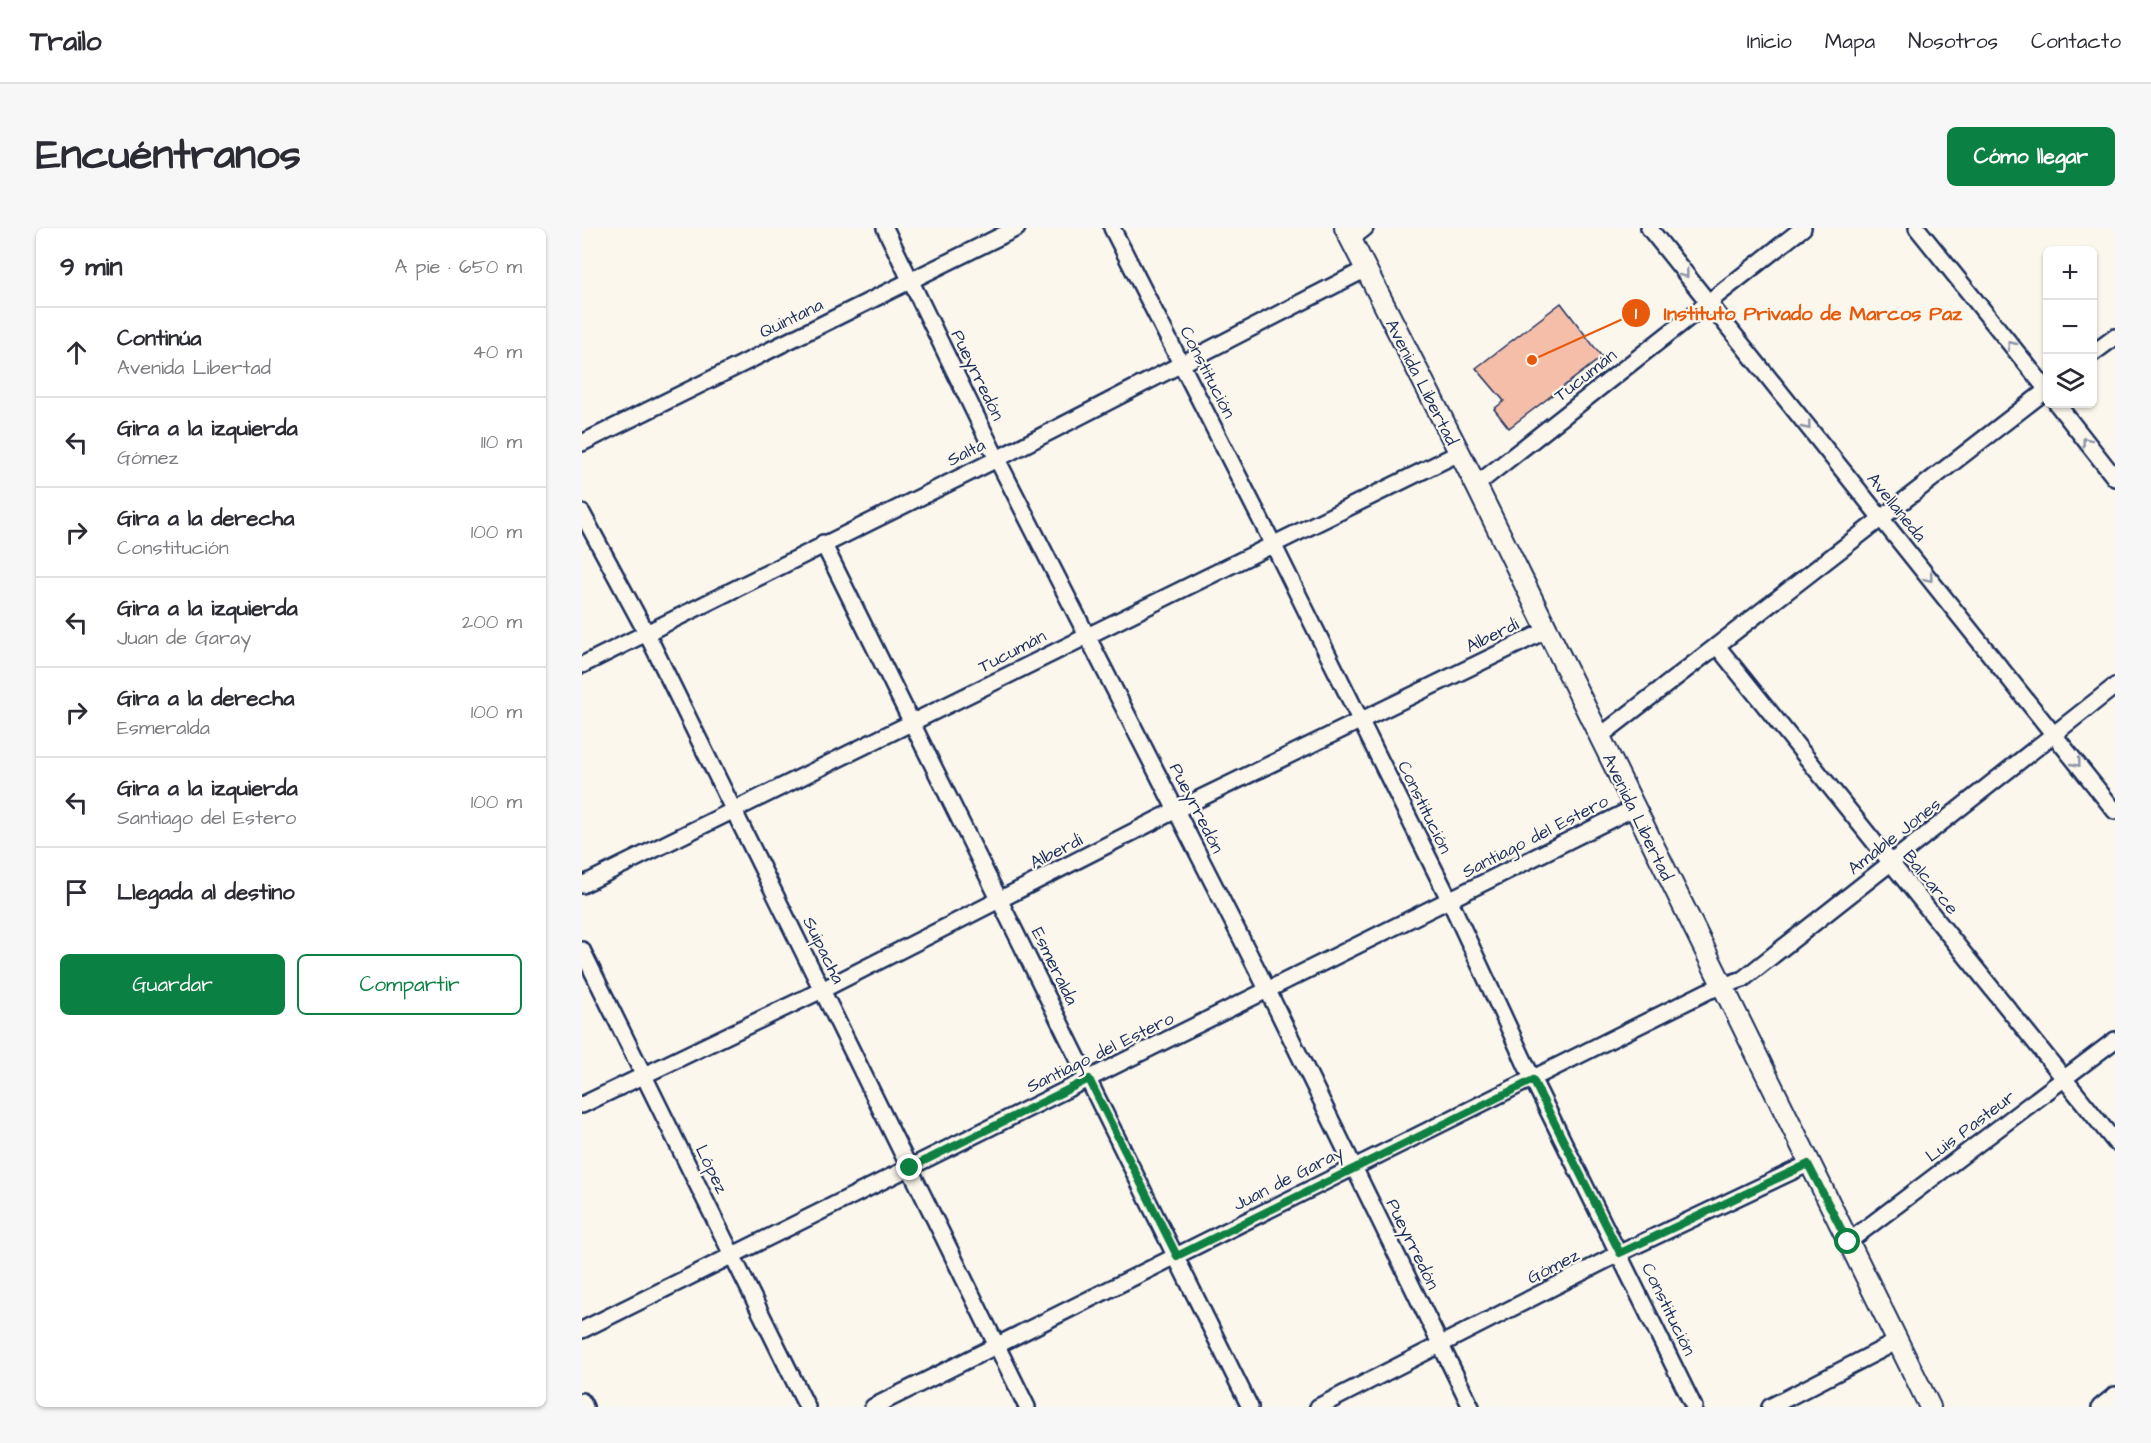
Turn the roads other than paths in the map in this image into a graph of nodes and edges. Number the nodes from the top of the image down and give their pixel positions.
1 (885, 228) edge
2 (1017, 228) edge
3 (1112, 228) edge
4 (1649, 228) edge
5 (1803, 228) edge
6 (1917, 228) edge
7 (1354, 232) edge
8 (1364, 270) junction
9 (911, 280) junction
10 (1709, 303) junction
11 (2115, 337) edge
12 (2097, 350) edge
13 (1182, 365) junction
14 (2043, 385) edge
15 (2043, 393) edge
16 (2060, 408) edge
17 (582, 443) edge
18 (1459, 453) junction
19 (997, 459) junction
20 (2115, 478) edge
21 (1476, 484) junction
22 (582, 513) edge
23 (1881, 519) junction
24 (823, 543) junction
25 (1273, 544) junction
26 (1547, 630) junction
27 (647, 634) junction
28 (1086, 635) junction
29 (1716, 646) junction
30 (582, 665) edge
31 (2115, 686) edge
32 (913, 722) junction
33 (1361, 722) junction
34 (2054, 735) junction
35 (1599, 736) junction
36 (1634, 808) junction
37 (1176, 810) junction
38 (734, 811) junction
39 (2115, 811) edge
40 (1891, 864) junction
41 (582, 885) edge
42 (1001, 901) junction
43 (1450, 901) junction
44 (582, 950) edge
45 (1721, 986) junction
46 (822, 990) junction
47 (1268, 991) junction
48 (2115, 1040) edge
49 (644, 1075) junction
50 (1089, 1079) junction
51 (2065, 1079) junction
52 (1533, 1080) junction
53 (582, 1105) edge
54 (2115, 1142) edge
55 (1808, 1164) junction
56 (1353, 1167) junction
57 (910, 1168) junction
58 (1848, 1242) junction
59 (1620, 1253) junction
60 (1177, 1256) junction
61 (734, 1257) junction
62 (582, 1330) edge
63 (1896, 1342) junction
64 (997, 1344) junction
65 (1442, 1345) junction
66 (2115, 1395) edge
67 (582, 1401) edge
68 (585, 1407) edge
69 (807, 1407) edge
70 (873, 1407) edge
71 (1027, 1407) edge
72 (1250, 1407) edge
73 (1318, 1407) edge
74 (1471, 1407) edge
75 (1694, 1407) edge
76 (1770, 1407) edge
77 (1929, 1407) edge
78 (2100, 1407) edge

1 - 9 street, Pueyrredón
2 - 9 street, Quintana
3 - 13 street, Constitución
4 -> 10 street, Avellaneda
5 - 10 street, Tucumán
14 -> 6 street
7 - 8 main road, Avenida Libertad
8 - 13 street, Salta
8 - 18 main road, Avenida Libertad
9 - 17 street, Quintana
9 - 19 street, Pueyrredón
10 - 21 street, Tucumán
10 -> 23 street, Avellaneda
11 - 12 street
13 - 19 street, Salta
13 - 25 street, Constitución
15 - 23 street
20 -> 16 street
18 - 21 main road, Avenida Libertad
18 - 25 street, Tucumán
19 - 24 street, Salta
19 - 28 street, Pueyrredón
21 - 26 main road, Avenida Libertad
22 - 27 street, Suipacha
23 - 29 street
23 -> 34 street, Avellaneda
24 - 27 street, Salta
24 - 32 street, Esmeralda
25 - 28 street, Tucumán
25 - 33 street, Constitución
26 - 33 street, Alberdi
26 - 35 main road, Avenida Libertad
27 - 30 street, Salta
27 - 38 street, Suipacha
28 - 32 street, Tucumán
28 - 37 street, Pueyrredón
29 - 35 street
29 - 40 street, Balcarce
31 - 34 street, Amable Jones
32 - 38 street, Tucumán
32 - 42 street, Esmeralda
33 - 37 street, Alberdi
33 - 43 street, Constitución
34 -> 39 street, Avellaneda
34 - 40 street, Amable Jones
35 - 36 main road, Avenida Libertad
36 - 43 street, Santiago del Estero
36 - 45 main road, Avenida Libertad
37 - 42 street, Alberdi
37 - 47 street, Pueyrredón
38 - 41 street, Tucumán
38 - 46 street, Suipacha
40 - 45 street, Amable Jones
40 - 51 street, Balcarce
42 - 46 street, Alberdi
42 - 50 street, Esmeralda
43 - 47 street, Santiago del Estero
43 - 52 street, Constitución
44 - 49 street, López
45 - 52 street, Juan de Garay
45 - 55 main road, Avenida Libertad
46 - 49 street, Alberdi
46 - 57 street, Suipacha
47 - 50 street, Santiago del Estero
47 - 56 street, Pueyrredón
48 - 51 street, Luis Pasteur
49 - 53 street, Alberdi
49 - 61 street, López
50 - 57 street, Santiago del Estero
50 - 60 street, Esmeralda
51 - 54 street, Balcarce
51 - 58 street, Luis Pasteur
52 - 56 street, Juan de Garay
52 - 59 street, Constitución
55 - 58 main road, Avenida Libertad
55 - 59 street, Gómez
56 - 60 street, Juan de Garay
56 - 65 street, Pueyrredón
57 - 61 street, Santiago del Estero
57 - 64 street, Suipacha
58 - 63 main road, Avenida Libertad
59 - 65 street, Gómez
59 - 75 street, Constitución
60 - 64 street, Juan de Garay
60 - 72 street, Esmeralda
61 - 62 street, Santiago del Estero
61 - 69 street, López
63 - 76 street
63 - 77 main road, Avenida Libertad
64 - 70 street, Juan de Garay
64 - 71 street, Suipacha
65 - 73 street, Gómez
65 - 74 street, Pueyrredón
66 - 78 street
67 - 68 street

